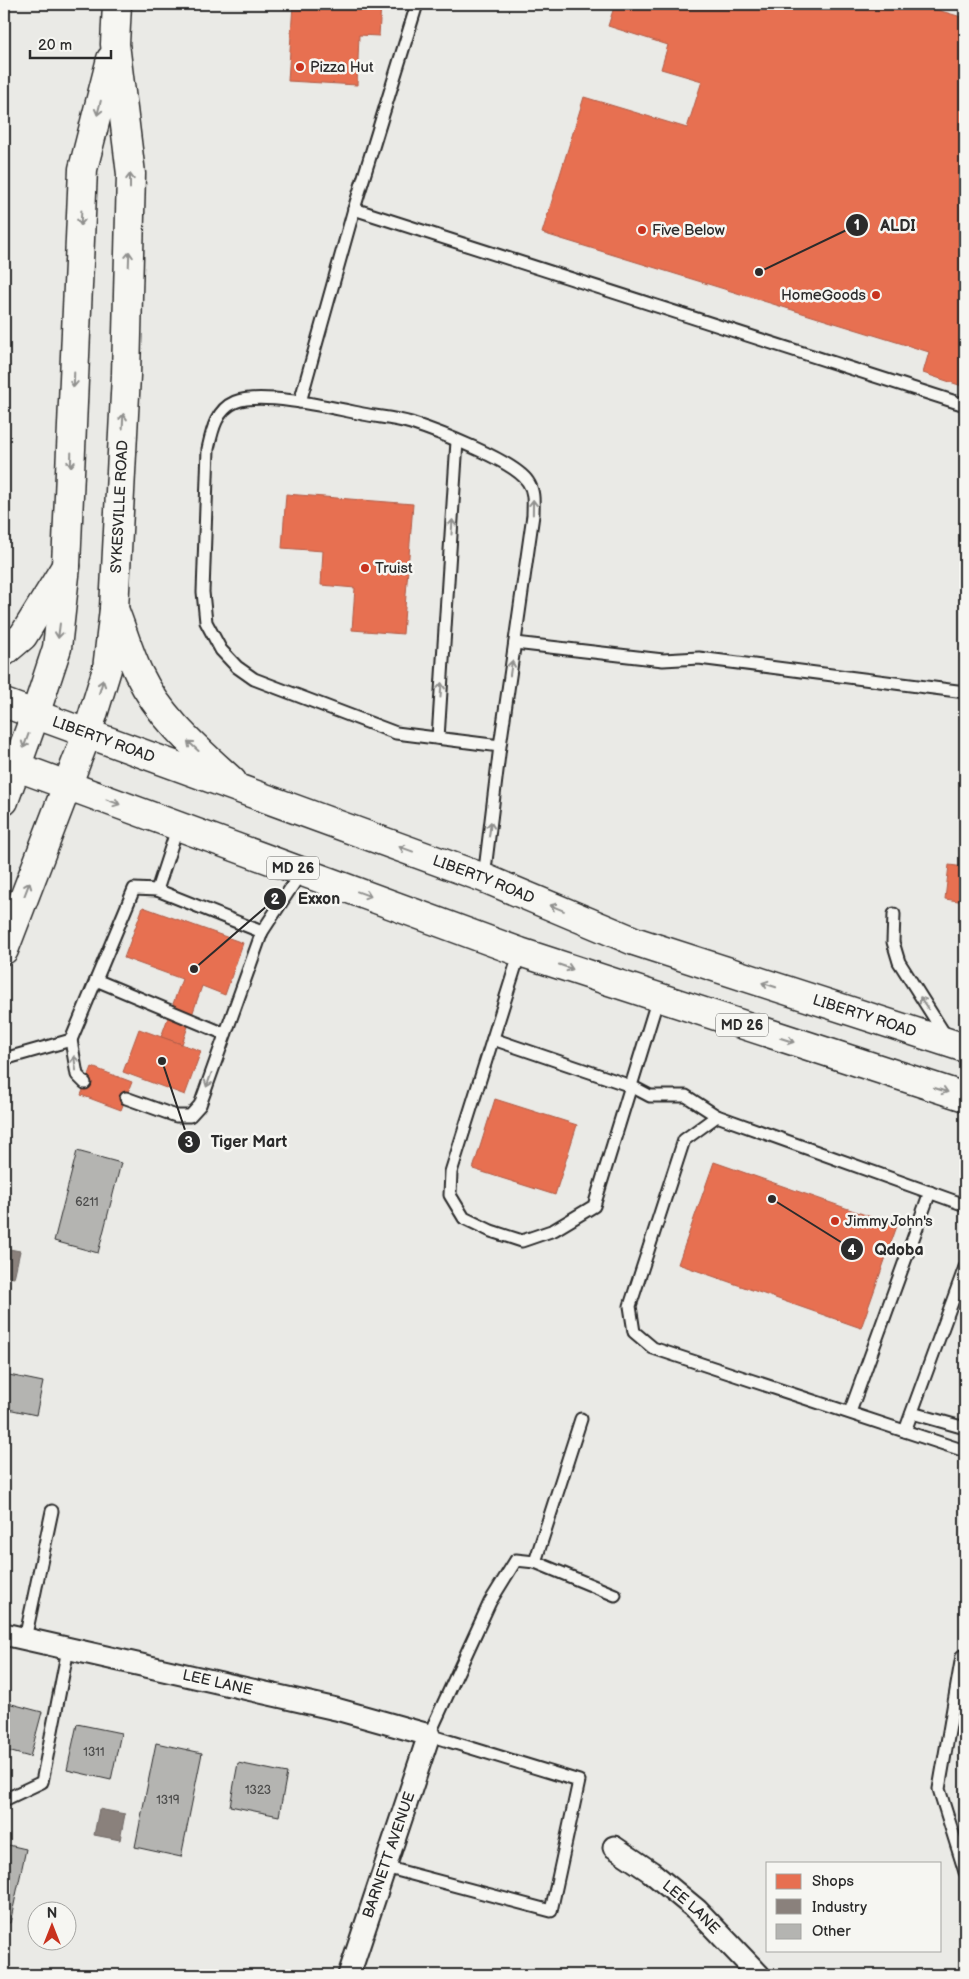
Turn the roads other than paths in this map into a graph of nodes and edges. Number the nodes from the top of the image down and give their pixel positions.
1 (117, 4) edge
2 (417, 4) edge
3 (115, 44) junction
4 (354, 209) junction
5 (300, 402) junction
6 (965, 405) edge
7 (457, 441) junction
8 (66, 566) junction
9 (114, 610) junction
10 (515, 642) junction
11 (4, 652) edge
12 (965, 692) edge
13 (4, 703) edge
14 (35, 715) junction
15 (87, 734) junction
16 (438, 738) junction
17 (500, 746) junction
18 (10, 765) edge
19 (67, 786) junction
20 (242, 790) junction
21 (4, 801) edge
22 (178, 826) junction
23 (302, 871) junction
24 (484, 878) junction
25 (157, 890) junction
26 (894, 914) dead end
27 (262, 932) junction
28 (4, 950) edge
29 (520, 952) junction
30 (96, 980) junction
31 (658, 998) junction
32 (226, 1034) junction
33 (493, 1039) junction
34 (72, 1040) junction
35 (958, 1046) edge
36 (4, 1059) edge
37 (85, 1083) dead end
38 (631, 1086) junction
39 (126, 1098) dead end
40 (965, 1098) edge
41 (717, 1116) junction
42 (930, 1192) junction
43 (965, 1205) edge
44 (965, 1267) edge
45 (850, 1412) junction
46 (912, 1413) junction
47 (582, 1419) dead end
48 (965, 1428) edge
49 (905, 1431) junction
50 (965, 1451) edge
51 (52, 1512) dead end
52 (535, 1562) junction
53 (615, 1595) dead end
54 (4, 1634) edge
55 (25, 1639) junction
56 (68, 1649) junction
57 (965, 1655) edge
58 (429, 1735) junction
59 (4, 1800) edge
60 (614, 1847) dead end
61 (385, 1867) junction
62 (965, 1872) edge
63 (349, 1975) edge
64 (759, 1975) edge

1 - 3 main road, SYKESVILLE ROAD
2 - 4 lane
3 -> 8 main road, SYKESVILLE ROAD
9 -> 3 main road, SYKESVILLE ROAD
4 - 5 lane
4 - 6 lane
5 - 7 lane
5 - 16 lane
10 -> 7 lane
16 -> 7 lane
8 - 11 main road
8 -> 14 main road, SYKESVILLE ROAD
15 -> 9 main road, SYKESVILLE ROAD
20 -> 9 main road
10 - 12 lane
17 -> 10 lane
13 - 14 main road, LIBERTY ROAD
14 - 15 main road, LIBERTY ROAD
14 -> 18 main road, SYKESVILLE ROAD
15 - 19 main road, SYKESVILLE ROAD
15 - 20 main road, LIBERTY ROAD
16 - 17 lane
24 -> 17 lane
18 - 19 main road, MD 26
18 - 21 main road, SYKESVILLE ROAD
19 -> 22 main road, MD 26
28 -> 19 main road, SYKESVILLE ROAD
24 -> 20 main road, LIBERTY ROAD
22 - 23 main road, MD 26
22 - 25 lane
23 - 27 lane
23 -> 29 main road, MD 26
35 -> 24 main road, LIBERTY ROAD
25 - 27 lane
25 - 30 lane
35 -> 26 lane
27 - 32 lane
29 -> 31 main road, MD 26
29 - 33 lane
30 - 32 lane
30 - 34 lane
31 - 38 lane
31 -> 40 main road, MD 26
32 -> 39 lane
33 - 38 lane
33 - 38 lane
34 - 36 lane
37 -> 34 lane
38 - 41 lane
41 - 42 lane
41 - 45 lane
42 - 43 lane
42 - 45 lane
44 - 46 lane
45 - 49 lane
46 - 48 lane
46 - 49 lane
47 - 52 lane
49 - 50 lane
51 - 55 lane
52 - 53 lane
52 - 58 lane
54 - 55 street, LEE LANE
55 - 56 street, LEE LANE
56 - 58 street, LEE LANE
56 - 59 lane
57 - 62 lane
58 - 61 street, BARNETT AVENUE
58 - 61 lane
60 - 64 street, LEE LANE
61 - 63 street, BARNETT AVENUE

